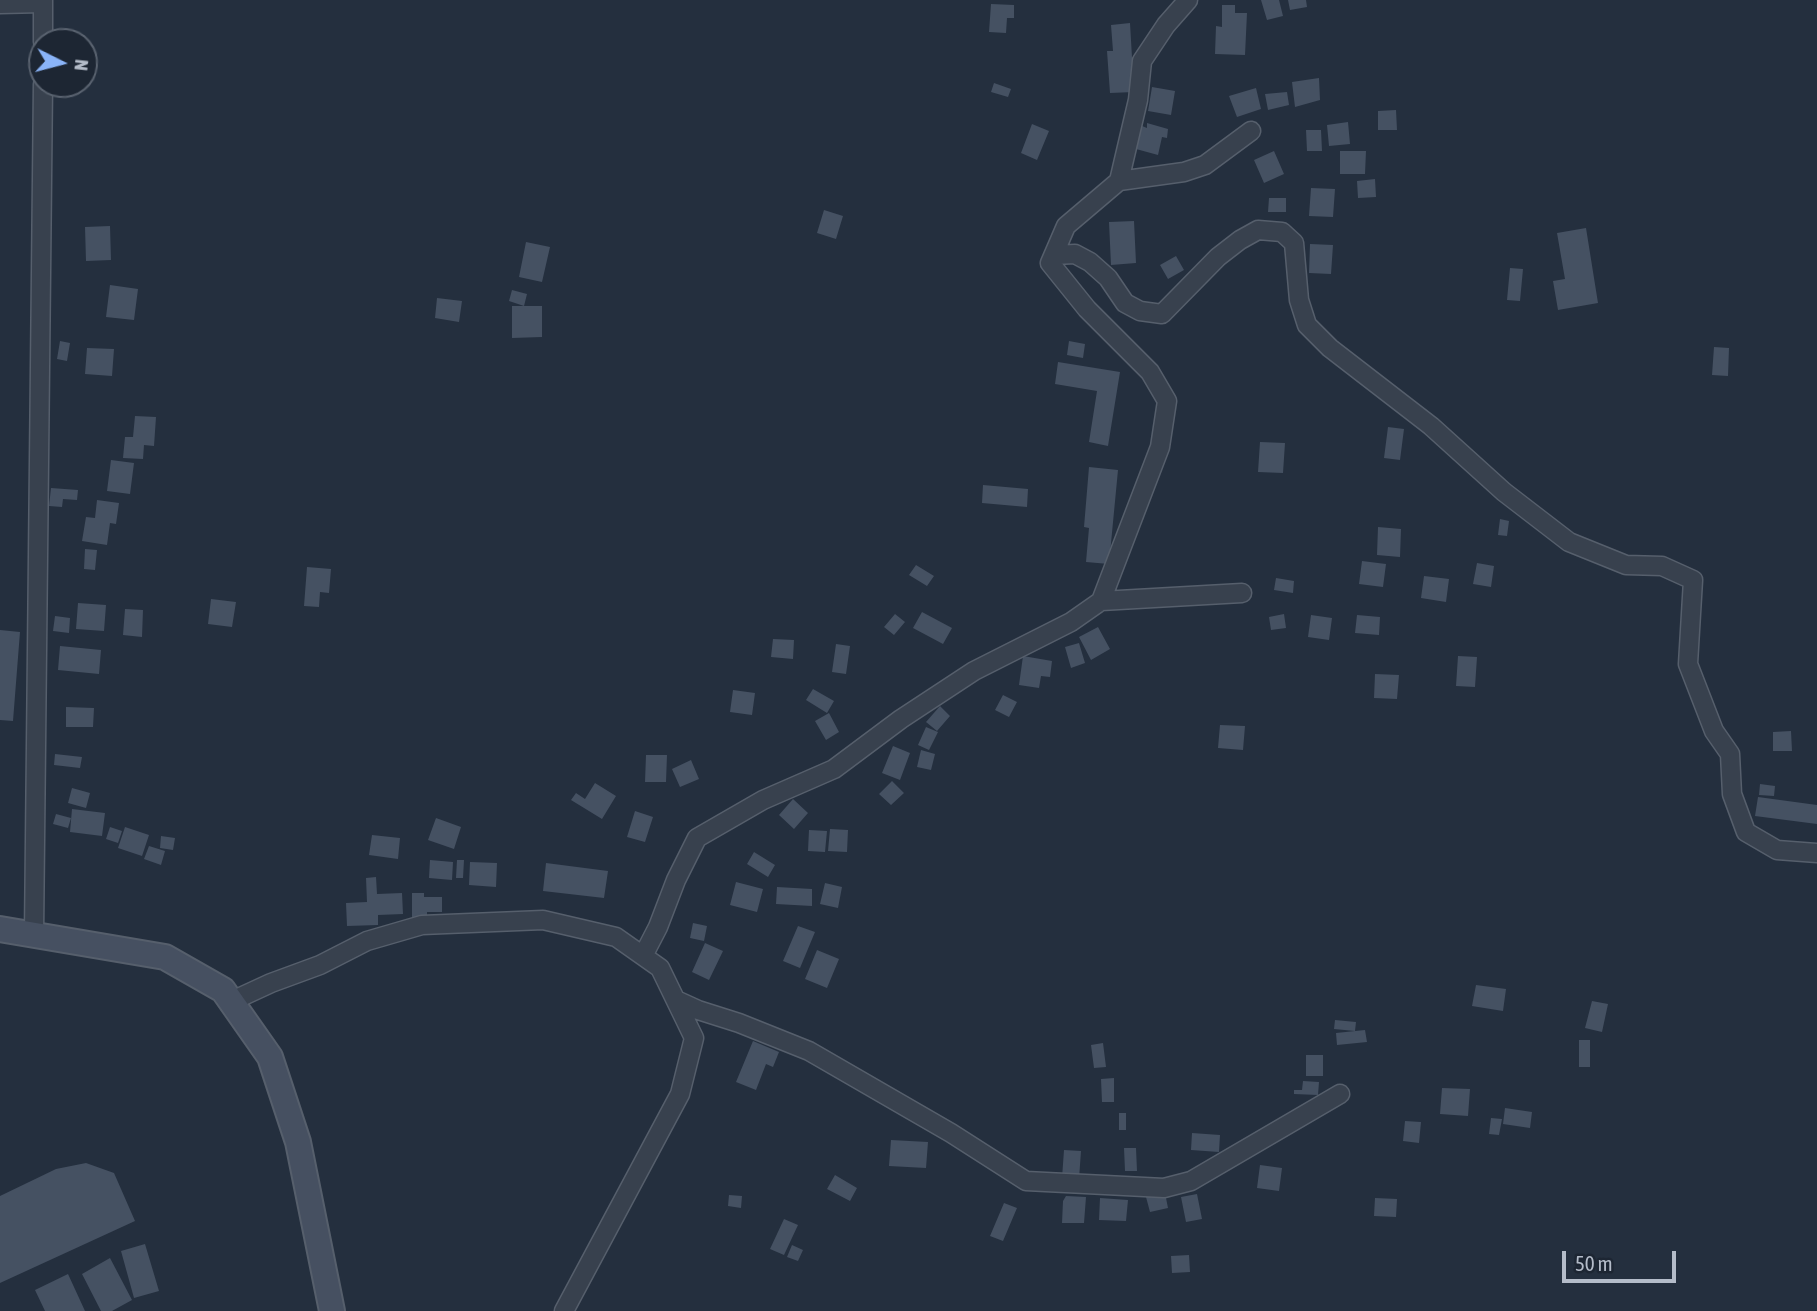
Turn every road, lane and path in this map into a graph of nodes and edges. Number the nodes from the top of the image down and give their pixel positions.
1 (1188, 0) edge
2 (43, 2) edge
3 (0, 4) edge
4 (43, 28) edge
5 (43, 98) edge
6 (1251, 131) dead end
7 (1119, 181) junction
8 (1054, 255) junction
9 (1242, 593) dead end
10 (1101, 601) junction
11 (1817, 853) edge
12 (0, 929) edge
13 (34, 934) junction
14 (643, 956) junction
15 (676, 1000) junction
16 (232, 1001) junction
17 (1340, 1094) dead end
18 (332, 1311) edge
19 (564, 1311) edge

1 - 7 street
2 - 3 street
2 - 4 street
5 - 13 street
6 - 7 street
7 - 8 street
8 - 10 street
8 - 11 street
9 - 10 street
10 - 14 street
12 - 13 main road
13 - 16 main road
14 - 15 street
14 - 16 street
15 - 17 street
15 - 19 street
16 - 18 main road

